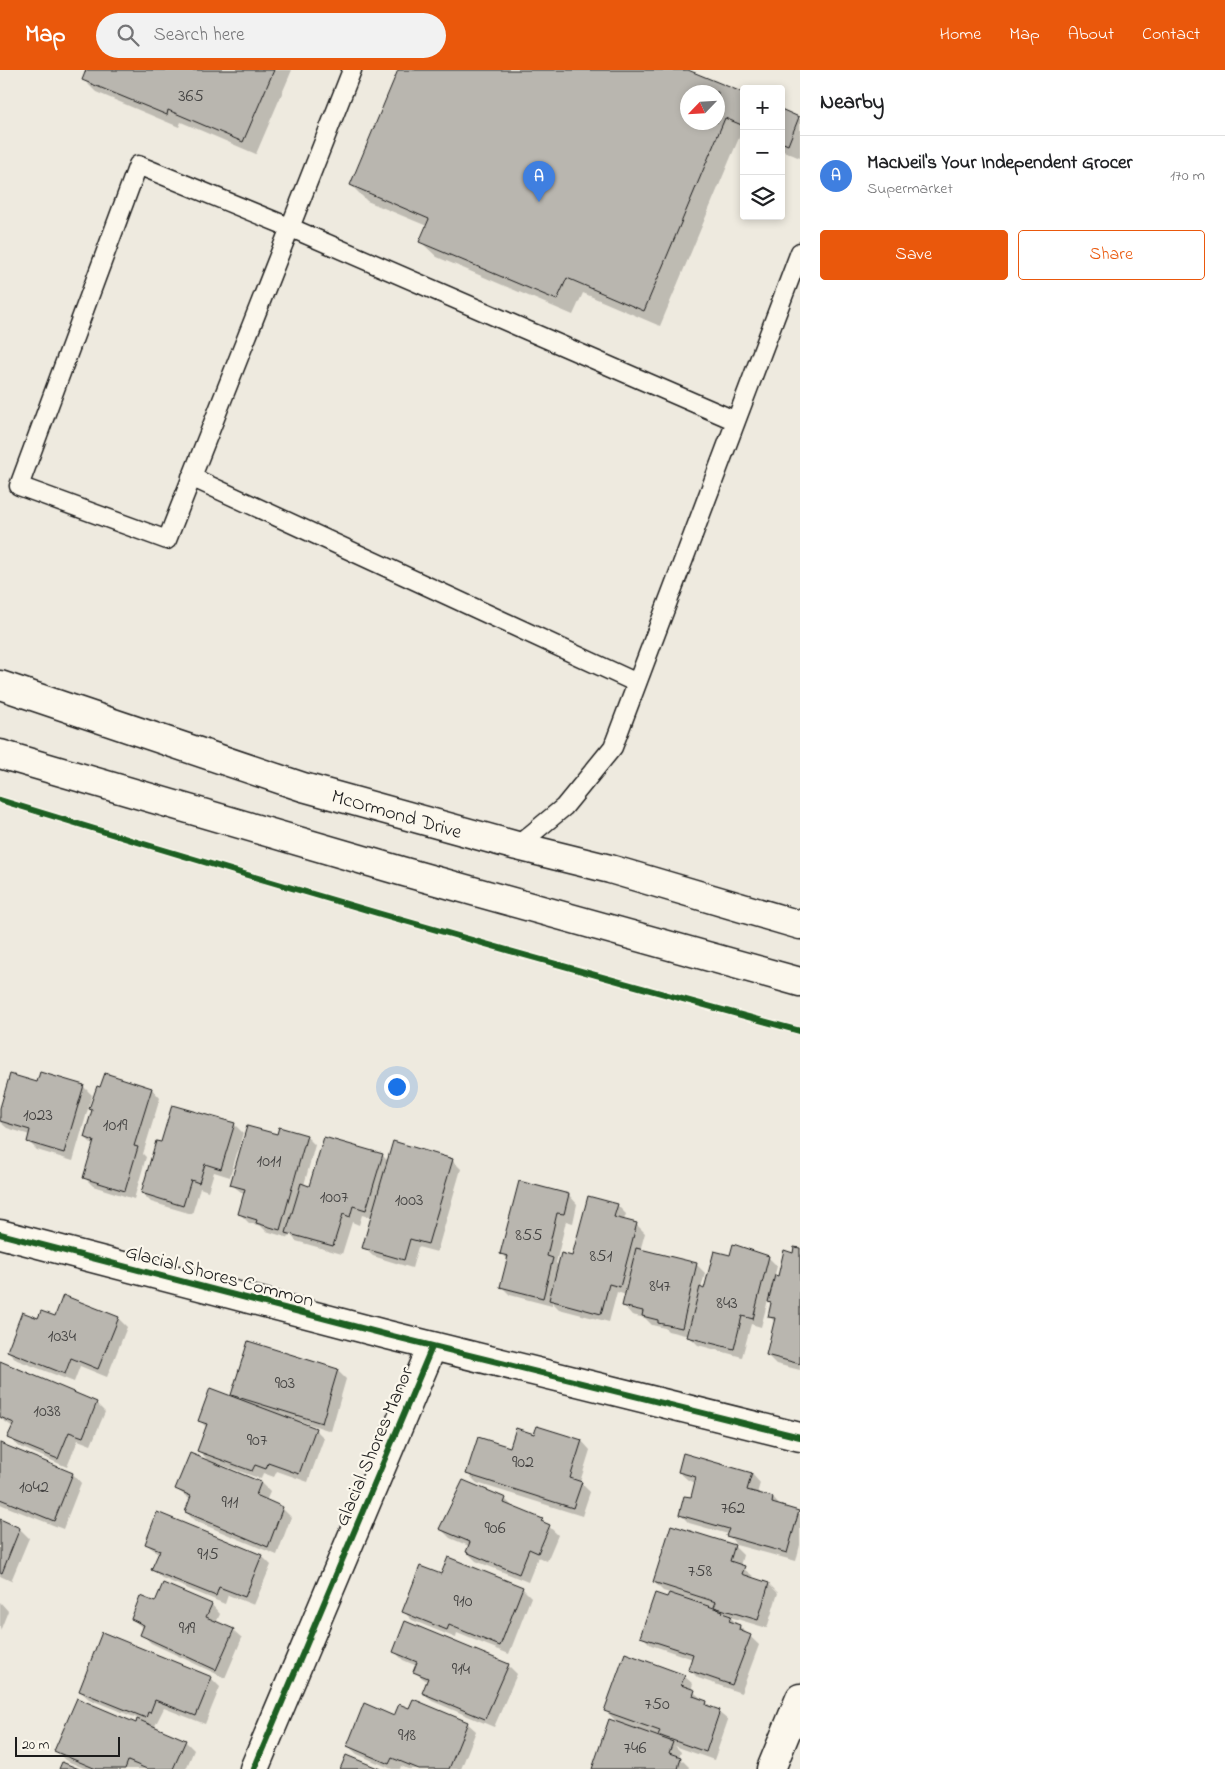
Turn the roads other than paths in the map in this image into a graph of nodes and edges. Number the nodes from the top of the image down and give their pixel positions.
1 (352, 70) edge
2 (289, 227) junction
3 (800, 252) edge
4 (736, 421) junction
5 (191, 477) junction
6 (637, 683) junction
7 (0, 685) edge
8 (0, 754) edge
9 (517, 846) junction
10 (800, 925) edge
11 (800, 982) edge
12 (0, 1234) edge
13 (432, 1346) junction
14 (800, 1437) edge
15 (800, 1698) edge
16 (254, 1769) edge
17 (770, 1769) edge

1 - 2 lane
2 - 4 lane
2 - 5 lane
2 - 5 lane
3 - 4 lane
4 - 6 lane
5 - 6 lane
6 - 9 lane
7 - 9 main road, McOrmond Drive
8 - 11 main road
9 - 10 main road, McOrmond Drive
12 - 13 main road, Glacial Shores Common
13 - 14 main road, Glacial Shores Manor
13 - 16 main road, Glacial Shores Manor
15 - 17 main road

